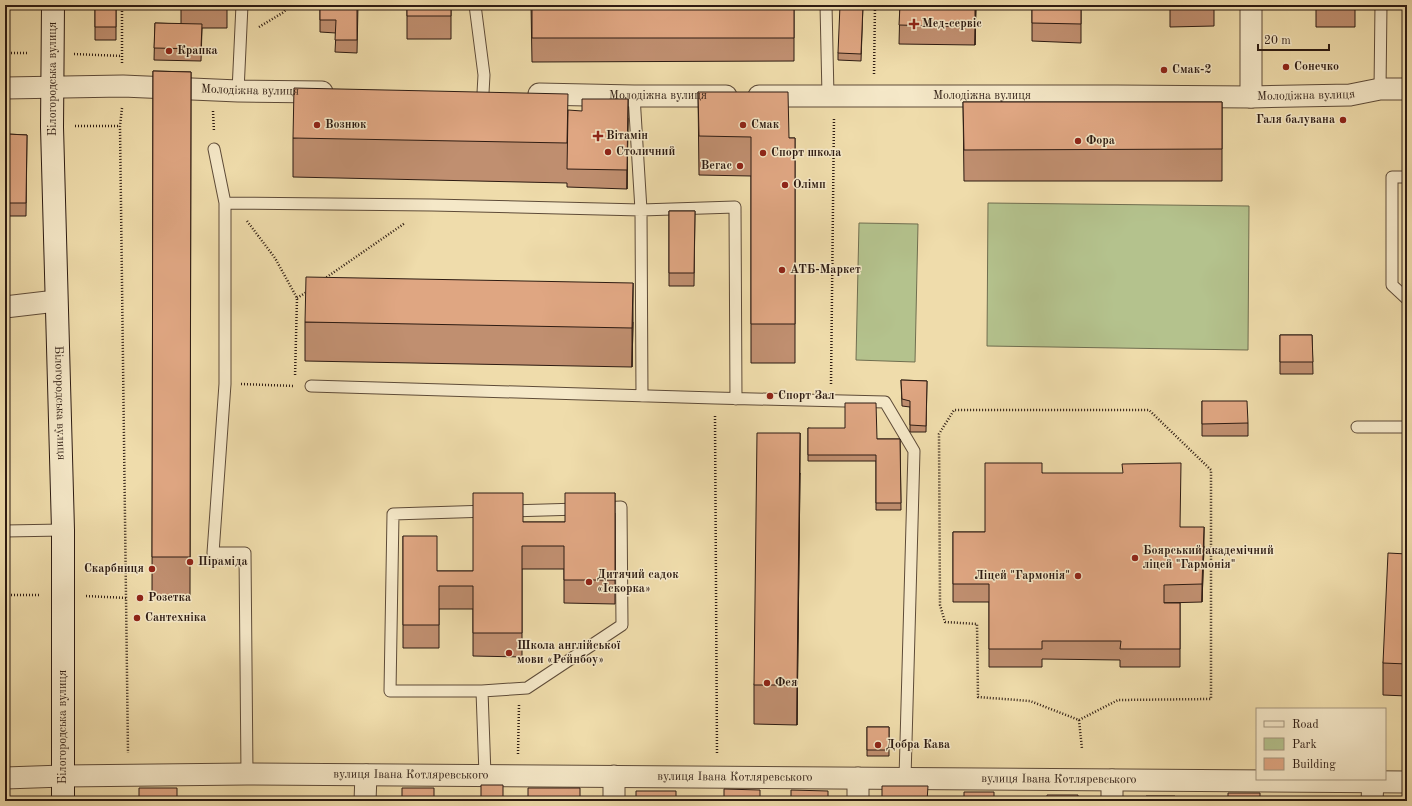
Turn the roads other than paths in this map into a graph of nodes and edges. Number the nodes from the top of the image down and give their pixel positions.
1 (53, 5) edge
2 (242, 5) edge
3 (474, 5) edge
4 (826, 5) edge
5 (1251, 5) edge
6 (1381, 5) edge
7 (5, 88) edge
8 (52, 88) junction
9 (1380, 89) junction
10 (1407, 89) edge
11 (238, 92) junction
12 (341, 92) edge
13 (483, 93) edge
14 (522, 94) edge
15 (634, 96) junction
16 (1251, 98) junction
17 (831, 105) junction
18 (214, 149) road end
19 (1407, 177) edge
20 (230, 203) junction
21 (641, 210) junction
22 (1407, 299) edge
23 (56, 302) junction
24 (5, 307) edge
25 (311, 386) road end
26 (642, 396) junction
27 (736, 399) junction
28 (1357, 427) dead end
29 (1407, 427) edge
30 (62, 530) junction
31 (5, 531) edge
32 (482, 691) junction
33 (248, 774) junction
34 (366, 775) junction
35 (63, 776) junction
36 (484, 776) junction
37 (614, 776) junction
38 (5, 778) edge
39 (858, 778) junction
40 (905, 778) junction
41 (1112, 780) junction
42 (1407, 782) edge
43 (1373, 791) edge
44 (63, 801) edge
45 (365, 801) edge
46 (614, 801) edge
47 (858, 801) edge
48 (1112, 801) edge

1 - 8 street, Білогородська вулиця
2 - 11 lane
3 - 13 lane
4 - 17 lane
5 - 16 street
6 - 9 lane
7 - 8 street, Молодіжна вулиця
8 - 11 street, Молодіжна вулиця
8 - 23 street, Білогородська вулиця
9 - 10 street, Молодіжна вулиця
9 - 16 street, Молодіжна вулиця
11 - 12 street, Молодіжна вулиця
14 - 15 street, Молодіжна вулиця
15 - 17 street, Молодіжна вулиця
15 - 21 lane
16 - 17 street, Молодіжна вулиця
18 - 20 lane
19 - 22 lane
20 - 21 lane
20 - 33 lane
21 - 26 lane
21 - 27 lane
23 - 24 street
23 - 30 street, Білогородська вулиця
25 - 26 lane
26 - 27 lane
27 - 40 lane
28 - 29 lane
30 - 31 lane
30 - 35 street, Білогородська вулиця
32 - 32 lane
32 - 36 lane
33 - 34 street, вулиця Івана Котляревського
33 - 35 street, вулиця Івана Котляревського
34 - 36 street, вулиця Івана Котляревського
34 - 45 street
35 - 38 street, вулиця Івана Котляревського
35 - 44 street, Білогородська вулиця
36 - 37 street, вулиця Івана Котляревського
37 - 39 street, вулиця Івана Котляревського
37 - 46 street
39 - 40 street, вулиця Івана Котляревського
39 - 47 street
40 - 41 street, вулиця Івана Котляревського
41 - 43 street, вулиця Івана Котляревського
41 - 48 street
42 - 43 street, вулиця Івана Котляревського

